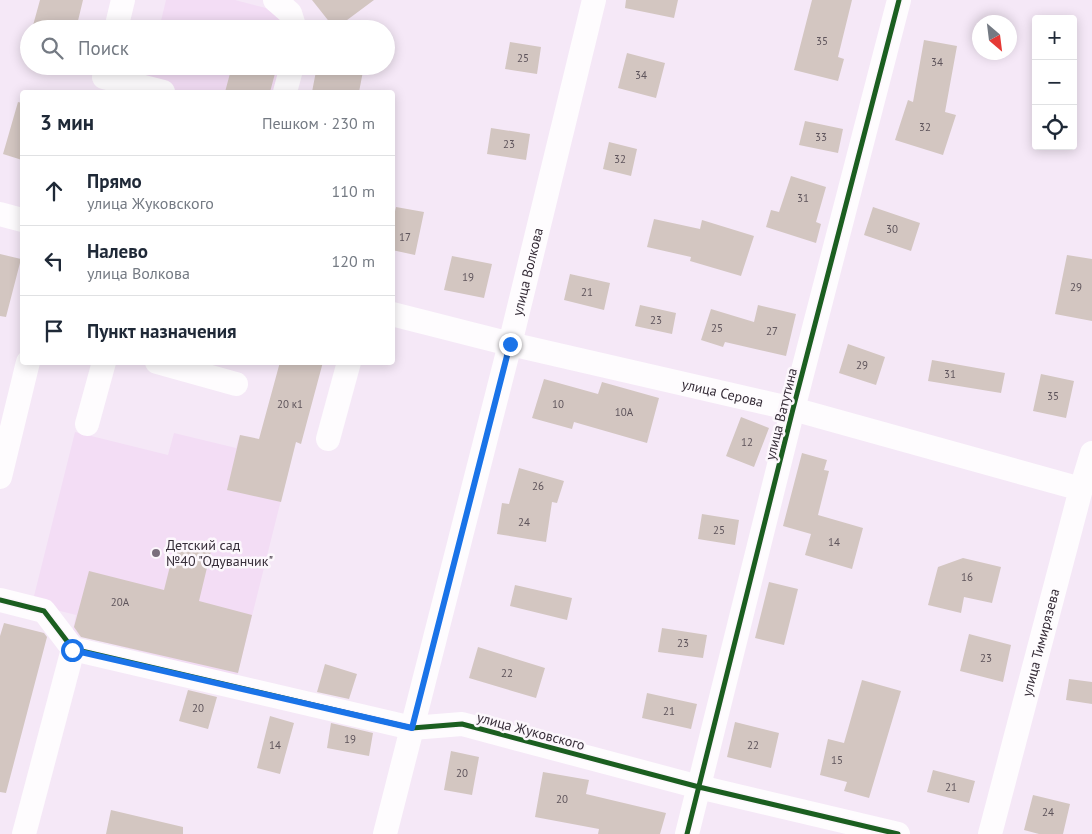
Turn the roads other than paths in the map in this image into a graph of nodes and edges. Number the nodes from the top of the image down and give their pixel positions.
1 (124, 0) edge
2 (275, 0) edge
3 (594, 0) edge
4 (899, 0) edge
5 (118, 20) edge
6 (292, 20) edge
7 (290, 75) edge
8 (103, 79) edge
9 (154, 90) edge
10 (286, 90) edge
11 (0, 214) edge
12 (20, 219) edge
13 (395, 315) edge
14 (510, 344) junction
15 (27, 365) edge
16 (103, 365) edge
17 (168, 365) edge
18 (347, 365) edge
19 (236, 384) dead end
20 (793, 409) junction
21 (87, 424) dead end
22 (328, 438) dead end
23 (1092, 453) edge
24 (0, 477) edge
25 (1083, 502) edge
26 (0, 600) edge
27 (72, 650) junction
28 (412, 728) junction
29 (699, 787) junction
30 (24, 834) edge
31 (385, 834) edge
32 (688, 834) edge
33 (898, 834) edge
34 (990, 834) edge

1 - 5 street
2 - 6 street
3 - 14 street, улица Волкова
4 - 20 street, улица Ватутина
7 - 10 street
8 - 9 street
11 - 12 street
13 - 14 street, улица Серова
14 - 20 street, улица Серова
14 - 28 street, улица Волкова
15 - 24 street
16 - 21 street
17 - 19 street
18 - 22 street
20 - 25 street, улица Серова
20 - 29 street, улица Ватутина
23 - 25 street, улица Тимирязева
25 - 34 street, улица Тимирязева
26 - 27 street
27 - 28 street, улица Жуковского
27 - 30 street
28 - 29 street, улица Жуковского
28 - 31 street, улица Волкова
29 - 32 street, улица Ватутина
29 - 33 street, улица Жуковского

